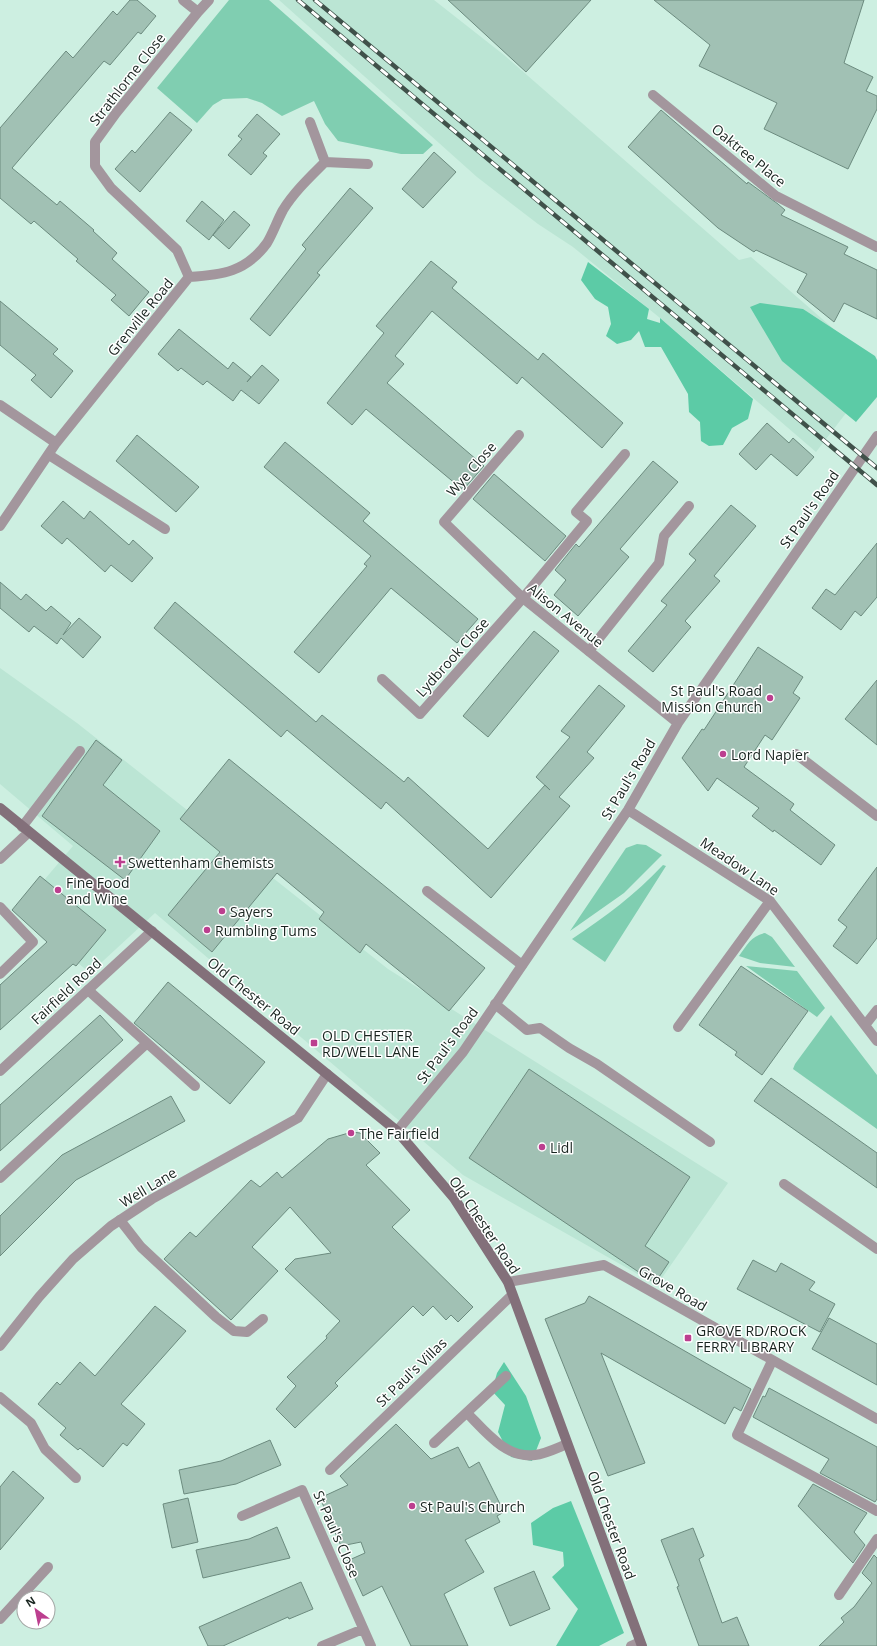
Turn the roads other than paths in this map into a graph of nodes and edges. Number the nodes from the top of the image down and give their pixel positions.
1 (183, 0) edge
2 (209, 0) edge
3 (198, 12) junction
4 (653, 95) dead end
5 (310, 122) dead end
6 (325, 162) junction
7 (368, 164) dead end
8 (877, 247) edge
9 (189, 277) junction
10 (0, 404) edge
11 (519, 435) dead end
12 (877, 436) edge
13 (56, 443) junction
14 (626, 454) dead end
15 (49, 455) junction
16 (689, 506) dead end
17 (444, 522) joint
18 (0, 526) edge
19 (165, 529) dead end
20 (523, 598) junction
21 (589, 651) junction
22 (382, 679) dead end
23 (678, 723) junction
24 (80, 751) dead end
25 (796, 754) dead end
26 (0, 808) edge
27 (628, 810) junction
28 (877, 816) edge
29 (26, 830) junction
30 (0, 859) edge
31 (428, 891) dead end
32 (770, 901) junction
33 (0, 906) edge
34 (152, 931) junction
35 (522, 965) junction
36 (0, 974) edge
37 (88, 990) junction
38 (496, 1004) junction
39 (877, 1010) edge
40 (866, 1024) junction
41 (678, 1027) dead end
42 (877, 1041) edge
43 (146, 1044) junction
44 (0, 1071) edge
45 (327, 1074) junction
46 (195, 1086) dead end
47 (397, 1131) junction
48 (710, 1142) dead end
49 (0, 1178) edge
50 (784, 1184) dead end
51 (120, 1220) junction
52 (877, 1249) edge
53 (508, 1282) junction
54 (512, 1294) junction
55 (263, 1319) dead end
56 (0, 1346) edge
57 (772, 1361) junction
58 (506, 1376) dead end
59 (0, 1397) edge
60 (466, 1413) junction
61 (877, 1420) edge
62 (434, 1443) dead end
63 (567, 1444) junction
64 (330, 1470) dead end
65 (76, 1478) dead end
66 (877, 1511) edge
67 (242, 1516) dead end
68 (877, 1539) edge
69 (48, 1567) dead end
70 (839, 1595) dead end
71 (0, 1619) edge
72 (363, 1629) junction
73 (638, 1645) edge
74 (322, 1646) edge
75 (371, 1646) edge

1 - 3 street
2 - 3 street, Strathlorne Close
3 - 9 street, Strathlorne Close
4 - 8 street, Oaktree Place
5 - 6 street
6 - 7 street
6 - 9 street, Grenville Road
9 - 13 street, Grenville Road
10 - 13 street
11 - 17 street, Wye Close
12 - 23 street, St Paul's Road
13 - 15 street, Grenville Road
14 - 20 street
15 - 18 street, Grenville Road
15 - 19 street
16 - 21 street
17 - 20 street, Alison Avenue
20 - 21 street, Alison Avenue
20 - 22 street, Lydbrook Close
21 - 23 street, Alison Avenue
23 - 27 street, St Paul's Road
24 - 29 street
25 - 28 street
26 - 29 main road, Old Chester Road
27 - 32 street, Meadow Lane
27 - 35 street, St Paul's Road
29 - 30 street
29 - 34 main road, Old Chester Road
31 - 35 street
32 - 40 street, Meadow Lane
32 - 41 street
33 - 36 street
34 - 37 street, Fairfield Road
34 - 45 main road, Old Chester Road
35 - 38 street, St Paul's Road
37 - 43 street
37 - 44 street, Fairfield Road
38 - 47 street, St Paul's Road
38 - 48 street
39 - 40 street
40 - 42 street, Meadow Lane
43 - 46 street
43 - 49 street
45 - 47 main road, Old Chester Road
45 - 51 street, Well Lane
47 - 53 main road, Old Chester Road
50 - 52 street
51 - 55 street
51 - 56 street, Well Lane
53 - 54 main road, Old Chester Road
53 - 57 street, Grove Road
54 - 63 main road, Old Chester Road
54 - 64 street, St Paul's Villas
57 - 61 street, Grove Road
57 - 66 street
58 - 60 street
59 - 65 street
60 - 62 street
60 - 63 street
63 - 73 main road, Old Chester Road
67 - 72 street, St Paul's Close
68 - 70 street
69 - 71 street
72 - 74 street
72 - 75 street, St Paul's Close

